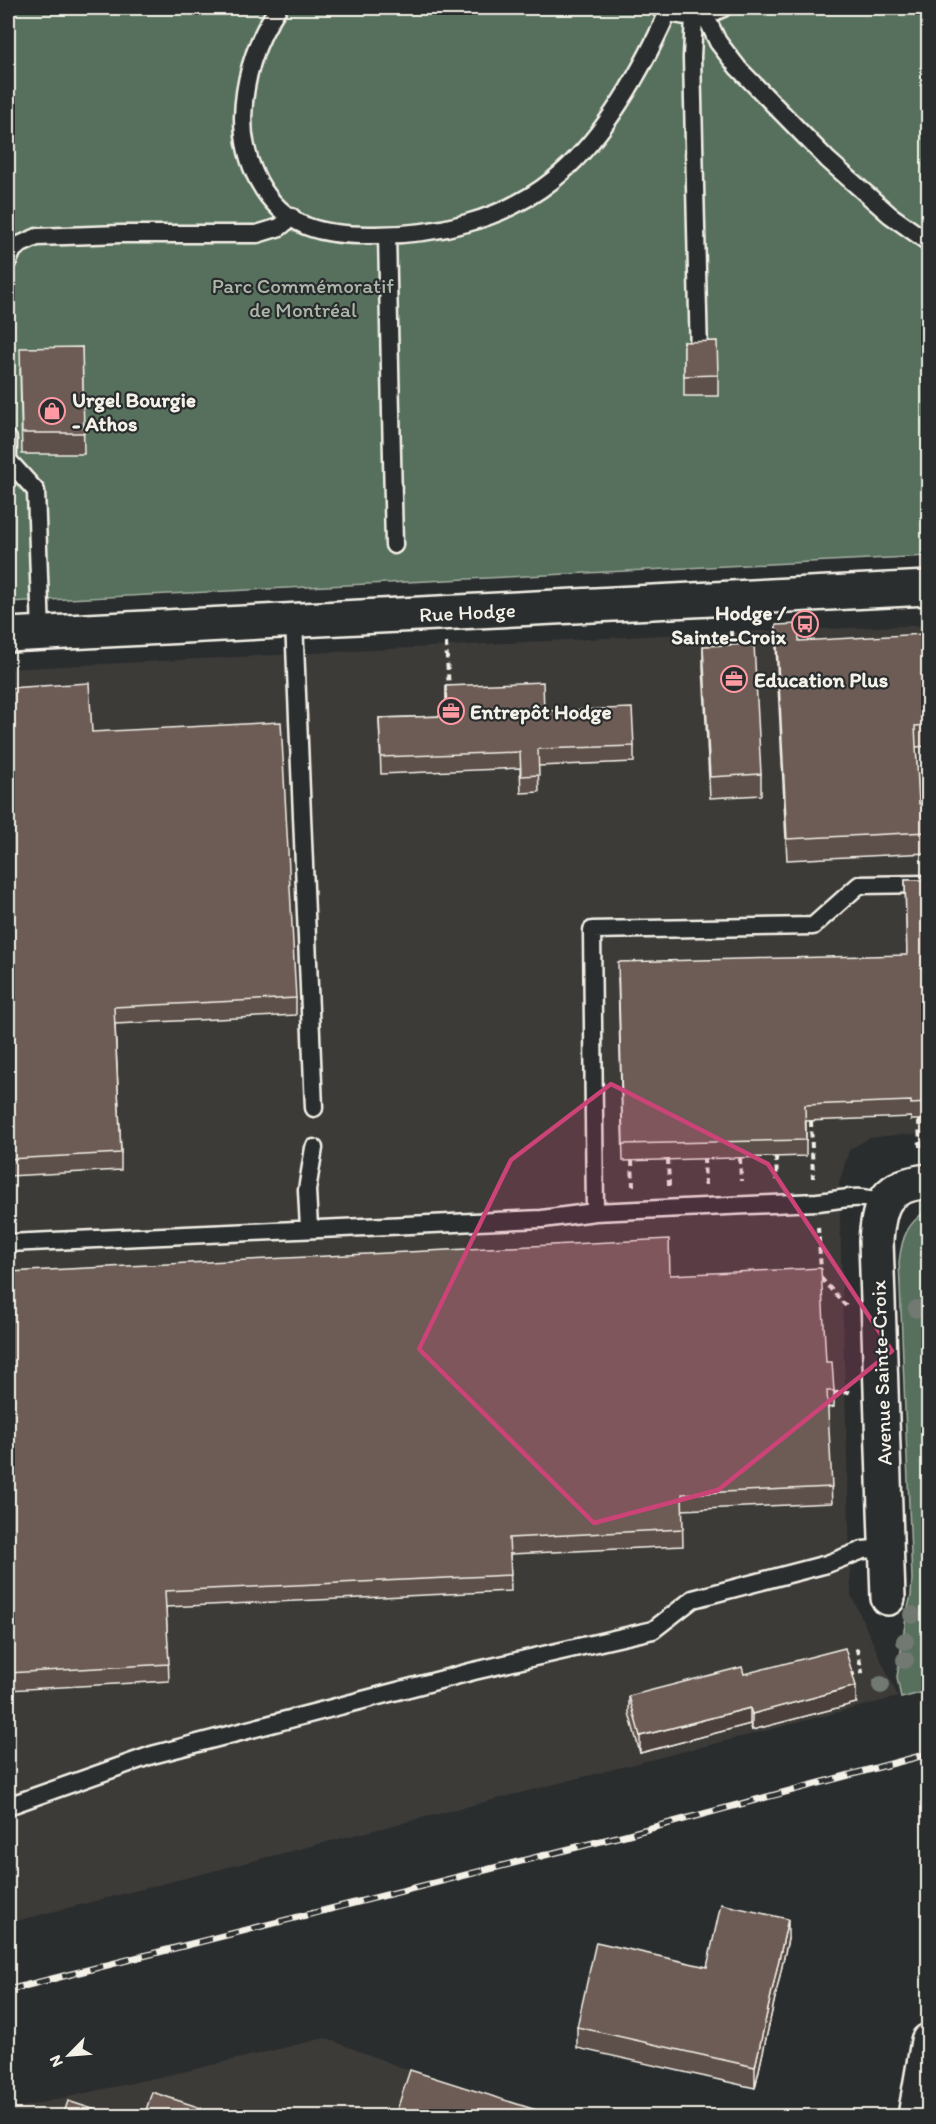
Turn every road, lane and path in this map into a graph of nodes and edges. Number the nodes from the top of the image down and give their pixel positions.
1 (278, 8) edge
2 (723, 8) edge
3 (663, 10) edge
4 (700, 16) junction
5 (292, 217) junction
6 (387, 235) junction
7 (928, 242) edge
8 (8, 261) edge
9 (699, 356) edge
10 (8, 439) edge
11 (394, 545) dead end
12 (928, 588) edge
13 (294, 621) junction
14 (731, 628) dead end
15 (41, 633) junction
16 (8, 635) edge
17 (446, 643) dead end
18 (732, 656) edge
19 (449, 690) edge
20 (928, 884) edge
21 (314, 1108) dead end
22 (919, 1120) edge
23 (811, 1121) edge
24 (920, 1147) dead end
25 (314, 1148) dead end
26 (776, 1156) edge
27 (704, 1158) edge
28 (740, 1158) edge
29 (668, 1159) edge
30 (632, 1160) edge
31 (813, 1176) dead end
32 (741, 1179) dead end
33 (777, 1179) dead end
34 (705, 1180) dead end
35 (669, 1181) dead end
36 (928, 1181) edge
37 (633, 1182) dead end
38 (817, 1202) junction
39 (882, 1203) junction
40 (595, 1212) junction
41 (309, 1228) junction
42 (8, 1243) edge
43 (848, 1308) dead end
44 (857, 1392) dead end
45 (833, 1393) edge
46 (887, 1548) junction
47 (888, 1598) dead end
48 (856, 1645) dead end
49 (848, 1675) edge
50 (8, 1806) edge
51 (928, 2041) edge
52 (915, 2116) edge

1 - 5 lane
2 - 4 lane
3 - 4 lane
3 - 6 lane
4 - 7 lane
4 - 9 lane
5 - 6 lane
5 - 8 lane
6 - 11 lane
10 - 15 lane
12 - 13 street, Rue Hodge
13 - 15 street, Rue Hodge
13 - 21 lane
14 - 18 path
15 - 16 street, Rue Hodge
17 - 19 path
20 - 40 lane
22 - 24 path
23 - 31 path
25 - 41 lane
26 - 33 path
27 - 34 path
28 - 32 path
29 - 35 path
30 - 37 path
36 - 39 street
38 - 39 lane
38 - 40 lane
38 - 43 path
39 - 46 street, Avenue Sainte-Croix
40 - 41 lane
41 - 42 lane
44 - 45 path
46 - 47 street, Avenue Sainte-Croix
46 - 50 lane
48 - 49 path
51 - 52 street

